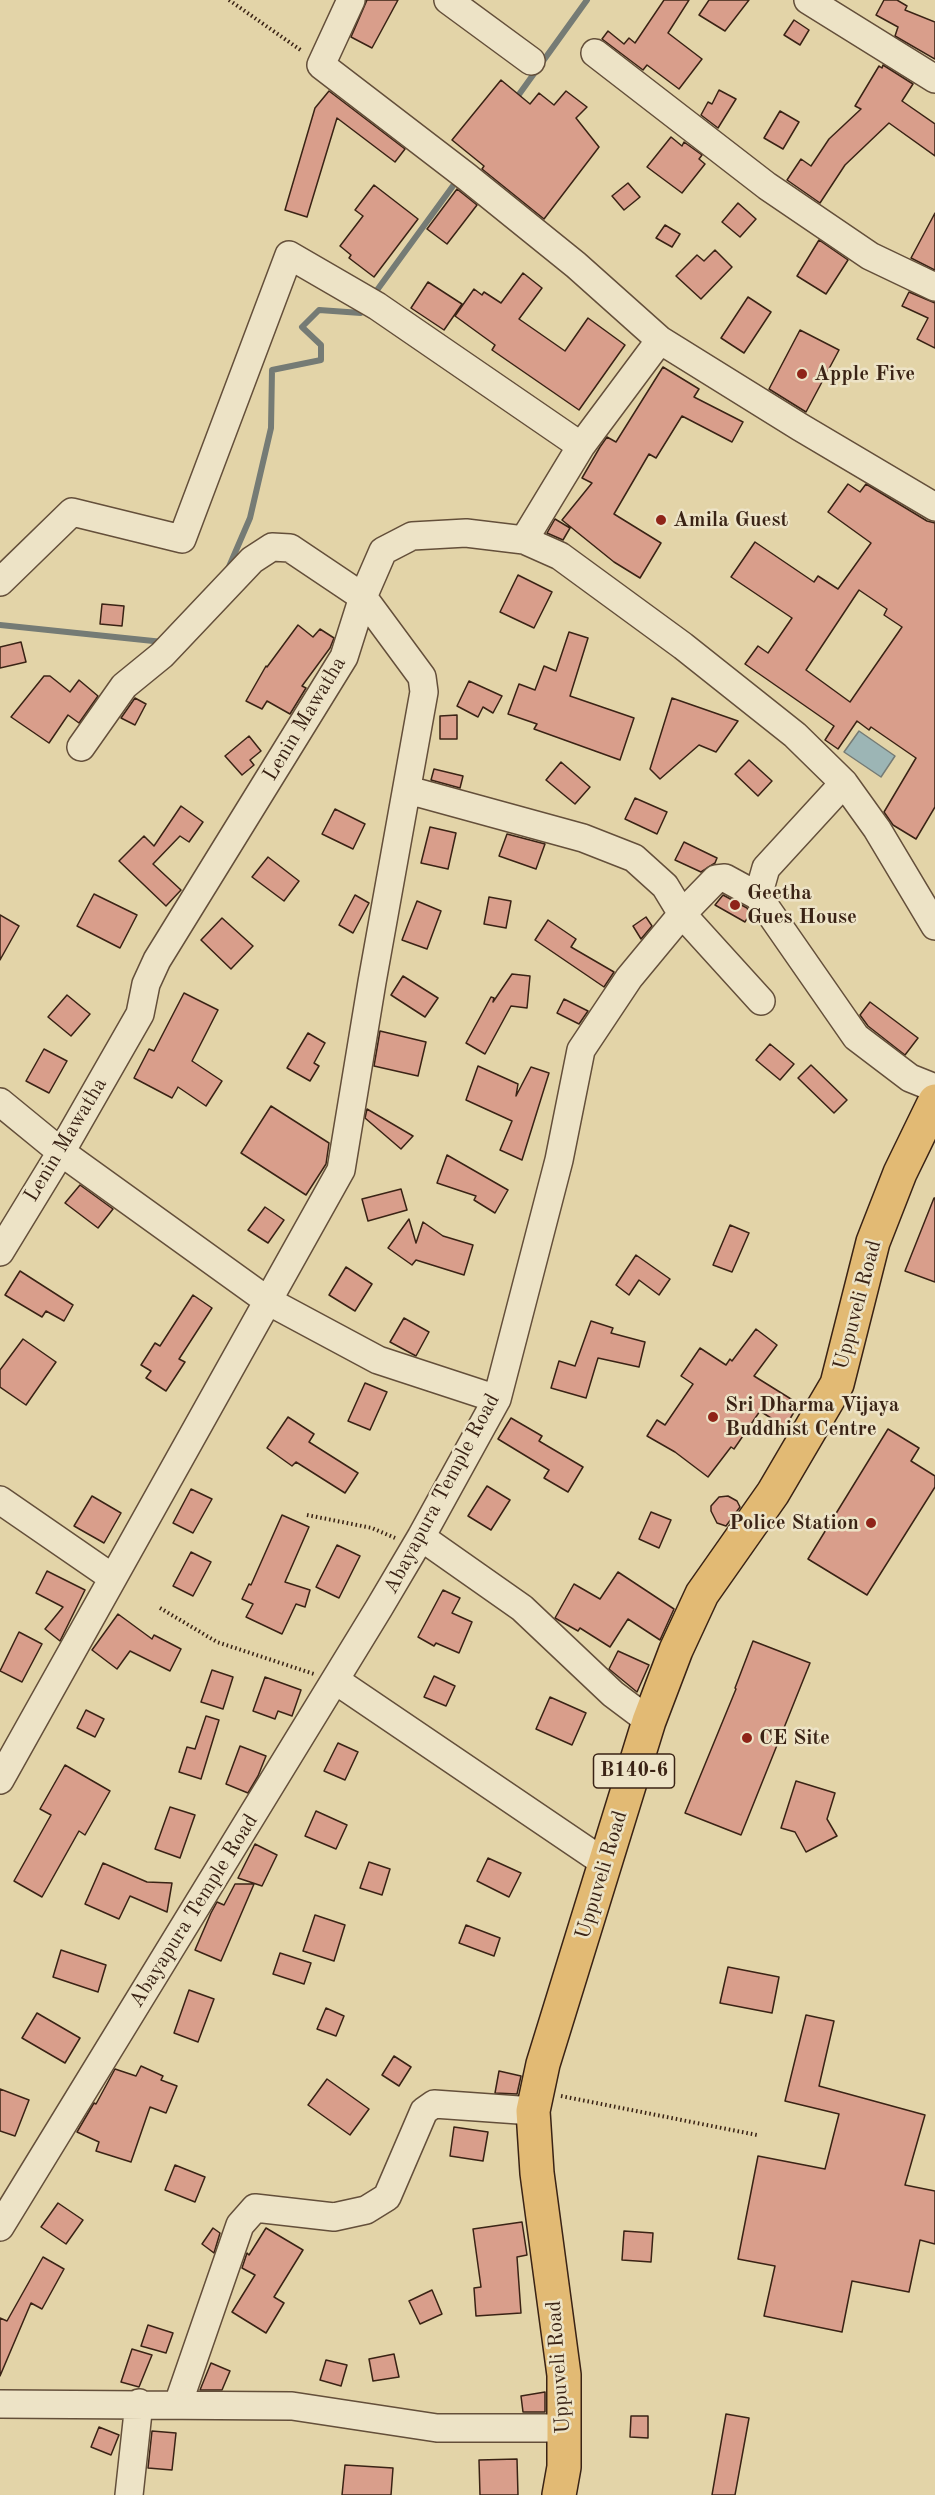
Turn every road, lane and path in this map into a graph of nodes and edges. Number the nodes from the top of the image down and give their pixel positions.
1 (229, 0) edge
2 (351, 0) edge
3 (448, 0) edge
4 (808, 0) edge
5 (595, 53) dead end
6 (531, 61) dead end
7 (321, 64) junction
8 (935, 80) edge
9 (935, 287) edge
10 (660, 340) junction
11 (581, 446) junction
12 (935, 507) edge
13 (524, 540) junction
14 (0, 582) edge
15 (363, 597) junction
16 (81, 747) dead end
17 (844, 783) junction
18 (408, 790) junction
19 (758, 896) junction
20 (682, 914) junction
21 (935, 926) edge
22 (761, 1001) dead end
23 (935, 1088) edge
24 (935, 1101) edge
25 (0, 1102) edge
26 (61, 1152) junction
27 (0, 1252) edge
28 (268, 1301) junction
29 (497, 1399) junction
30 (0, 1500) edge
31 (307, 1515) dead end
32 (418, 1542) junction
33 (113, 1578) junction
34 (160, 1608) dead end
35 (335, 1680) junction
36 (649, 1721) junction
37 (0, 1780) edge
38 (605, 1863) junction
39 (535, 2101) junction
40 (757, 2135) dead end
41 (0, 2227) edge
42 (139, 2403) junction
43 (0, 2404) edge
44 (178, 2404) junction
45 (564, 2428) junction
46 (129, 2495) edge
47 (559, 2495) edge

1 - 7 path
2 - 7 street
3 - 6 street
4 - 8 street
5 - 9 street
7 - 10 street
10 - 11 street
10 - 12 street
11 - 13 street
11 - 14 street
13 - 15 street, Lenin Mawatha
13 - 17 street, Lenin Mawatha
15 - 16 street
15 - 18 street
15 - 26 street, Lenin Mawatha
17 - 19 street
17 - 21 street, Lenin Mawatha
18 - 20 street
18 - 28 street
19 - 20 street, Abayapura Temple Road
19 - 23 street, Abayapura Temple Road
20 - 22 street
20 - 29 street, Abayapura Temple Road
24 - 36 main road, Uppuveli Road / B140-6
25 - 26 street
26 - 27 street, Lenin Mawatha
26 - 28 street
28 - 29 street
28 - 33 street
29 - 32 street, Abayapura Temple Road
30 - 33 street
31 - 32 path
32 - 35 street, Abayapura Temple Road
32 - 36 street
33 - 37 street
34 - 35 path
35 - 38 street
35 - 41 street, Abayapura Temple Road
36 - 38 main road, Uppuveli Road / B140-6
38 - 39 main road, Uppuveli Road / B140-6
39 - 40 path
39 - 44 street
39 - 45 main road, Uppuveli Road / B140-6
42 - 43 street
42 - 44 street
42 - 46 street
44 - 45 street
45 - 47 main road, Uppuveli Road / B140-6

